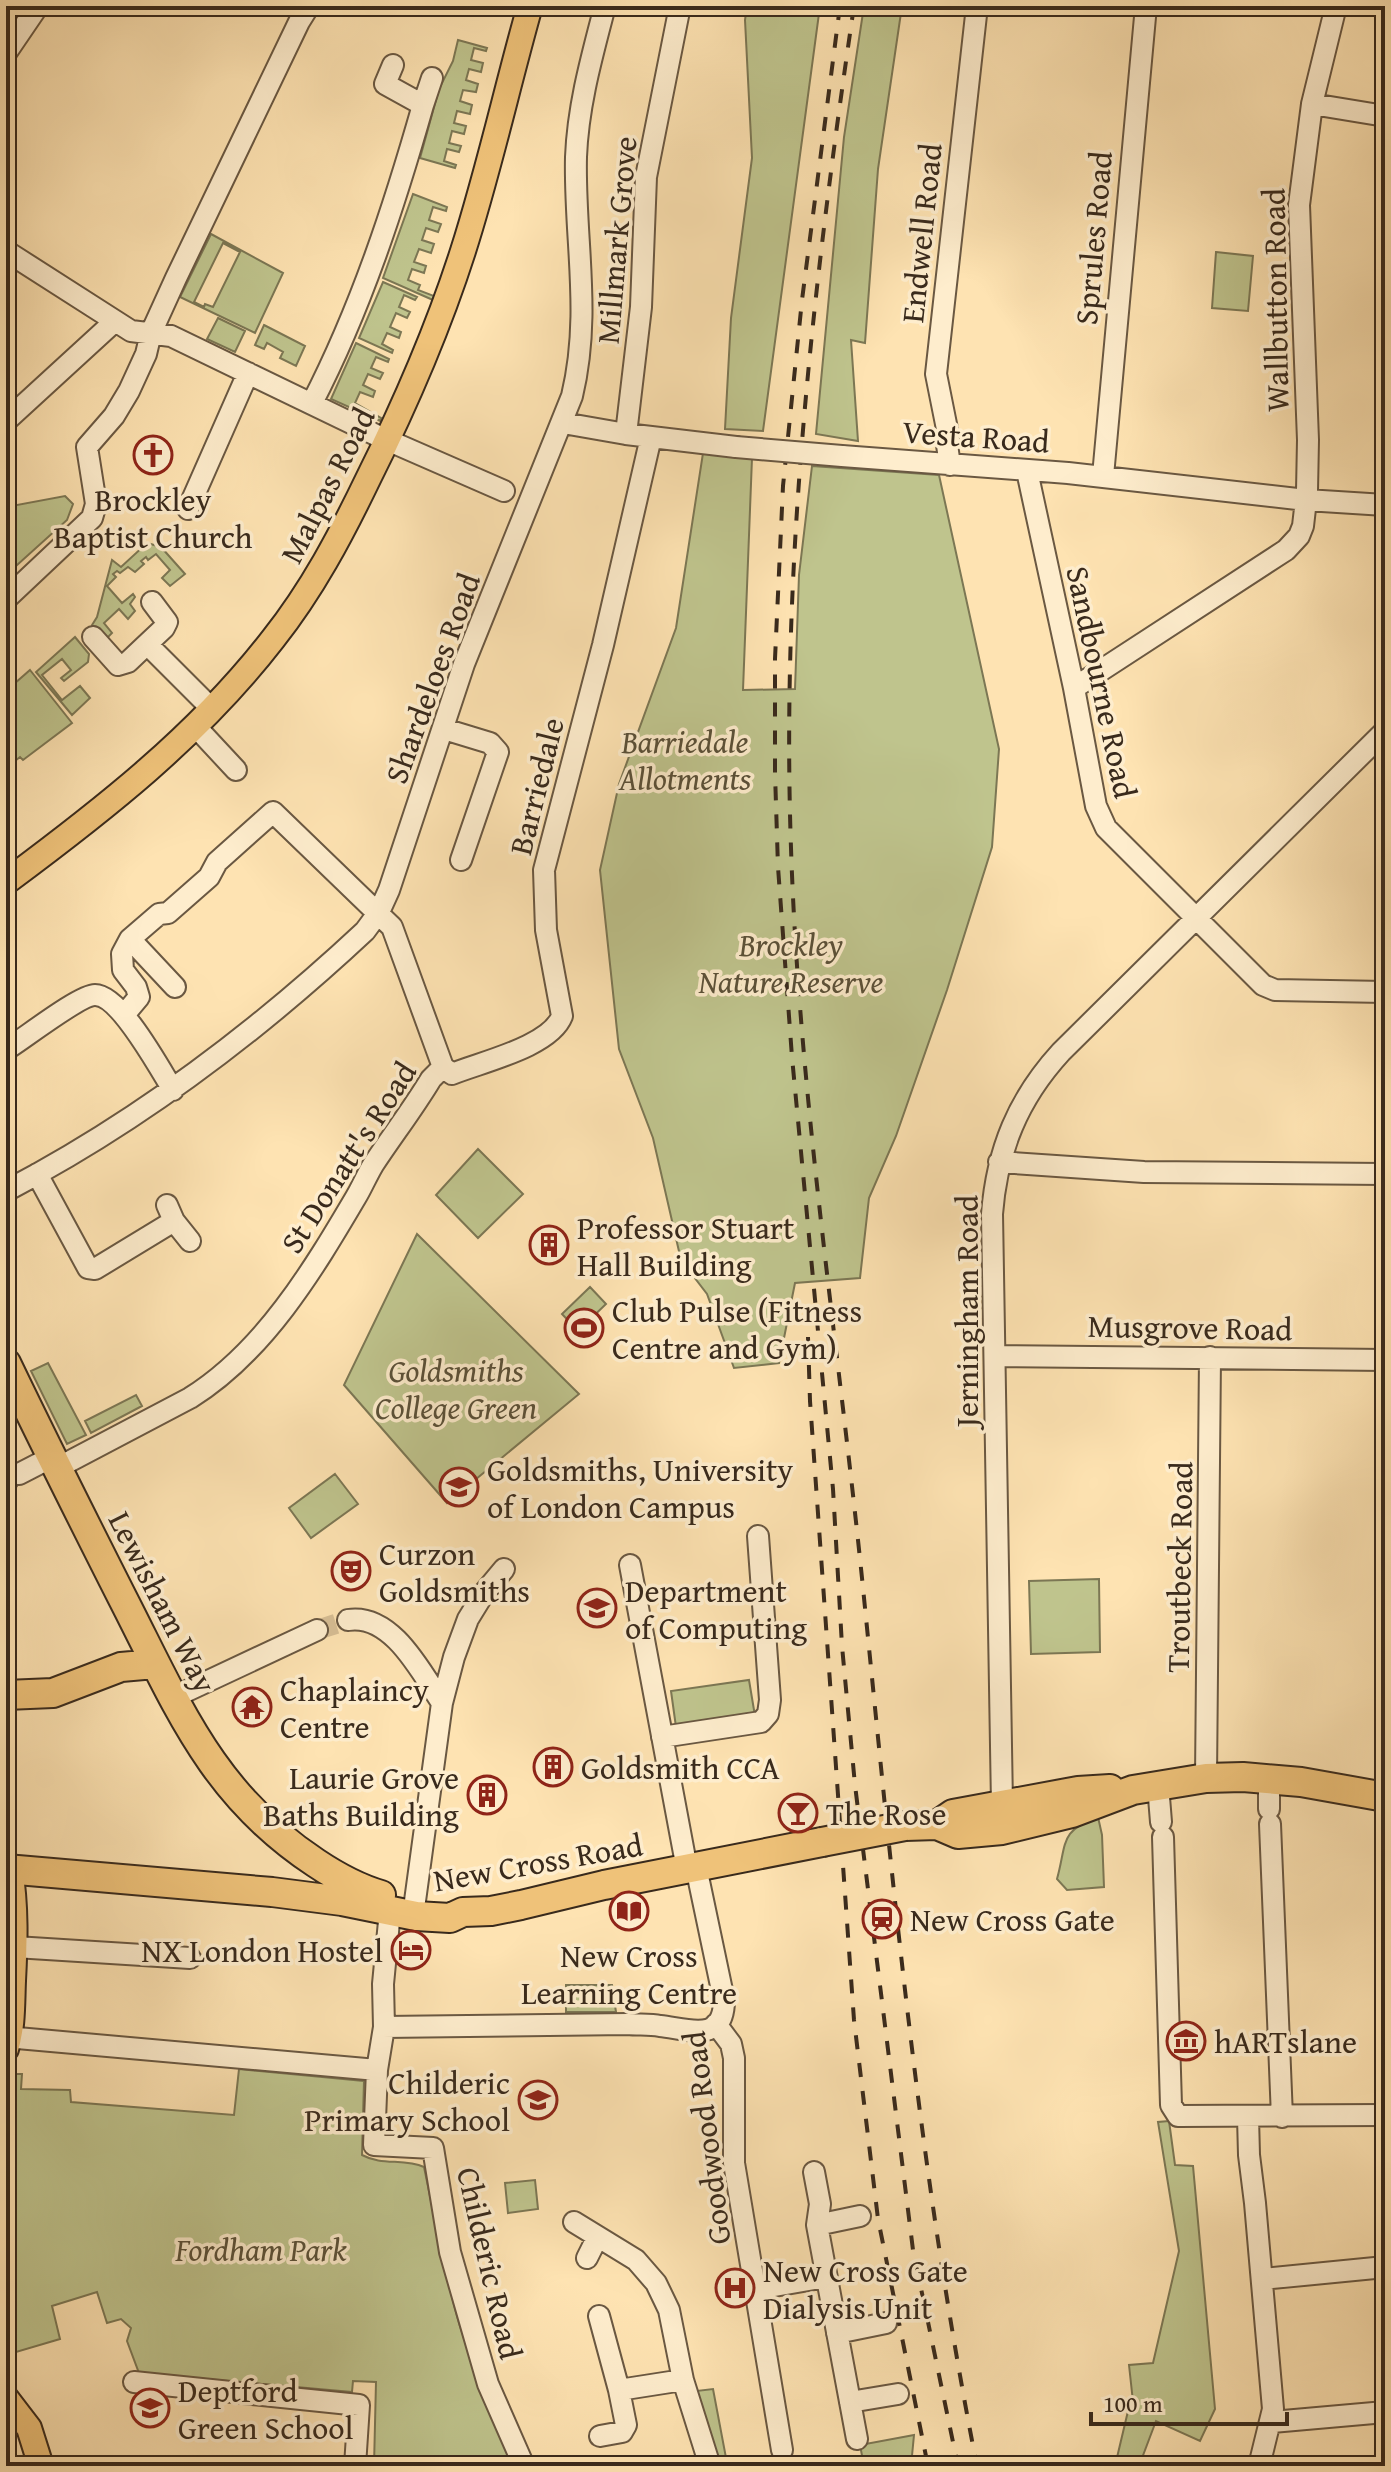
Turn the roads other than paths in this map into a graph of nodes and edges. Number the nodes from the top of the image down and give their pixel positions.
1 (38, 6) edge
2 (309, 6) edge
3 (530, 6) edge
4 (605, 6) edge
5 (680, 6) edge
6 (977, 6) edge
7 (1146, 6) edge
8 (1336, 6) edge
9 (6, 53) edge
10 (393, 65) dead end
11 (432, 78) dead end
12 (1312, 104) junction
13 (423, 105) junction
14 (1385, 116) edge
15 (6, 251) edge
16 (114, 322) junction
17 (151, 333) junction
18 (248, 373) junction
19 (312, 403) junction
20 (6, 421) edge
21 (563, 423) junction
22 (626, 434) junction
23 (651, 437) junction
24 (387, 440) junction
25 (950, 465) junction
26 (1027, 471) junction
27 (1103, 476) junction
28 (504, 491) dead end
29 (1306, 500) junction
30 (1385, 505) edge
31 (188, 509) dead end
32 (6, 599) edge
33 (152, 602) dead end
34 (93, 637) dead end
35 (147, 644) junction
36 (1074, 688) junction
37 (204, 718) junction
38 (444, 729) junction
39 (1385, 731) edge
40 (236, 770) dead end
41 (461, 860) dead end
42 (6, 882) edge
43 (379, 912) junction
44 (1195, 918) junction
45 (130, 939) junction
46 (175, 987) dead end
47 (1385, 992) edge
48 (124, 1015) junction
49 (10, 1047) dead end
50 (443, 1067) junction
51 (173, 1090) junction
52 (999, 1162) junction
53 (37, 1174) junction
54 (1385, 1174) edge
55 (6, 1191) edge
56 (190, 1241) dead end
57 (995, 1356) junction
58 (1210, 1357) junction
59 (1385, 1360) edge
60 (6, 1363) edge
61 (54, 1463) junction
62 (11, 1479) edge
63 (758, 1536) dead end
64 (630, 1565) dead end
65 (504, 1569) dead end
66 (348, 1620) tunnel mouth
67 (317, 1630) tunnel mouth
68 (155, 1664) junction
69 (6, 1695) edge
70 (172, 1698) junction
71 (442, 1703) junction
72 (662, 1737) junction
73 (1206, 1778) junction
74 (1269, 1778) junction
75 (1146, 1788) junction
76 (1385, 1797) edge
77 (1002, 1805) junction
78 (937, 1825) junction
79 (292, 1849) junction
80 (692, 1868) junction
81 (17, 1870) edge
82 (272, 1892) junction
83 (402, 1906) junction
84 (12, 1942) edge
85 (190, 1958) dead end
86 (716, 2024) junction
87 (384, 2027) junction
88 (7, 2041) edge
89 (377, 2070) junction
90 (1385, 2115) edge
91 (1248, 2117) junction
92 (1282, 2117) junction
93 (814, 2172) dead end
94 (860, 2216) dead end
95 (574, 2222) dead end
96 (817, 2225) junction
97 (597, 2238) junction
98 (587, 2258) dead end
99 (1385, 2267) edge
100 (826, 2277) junction
101 (1263, 2279) junction
102 (757, 2289) junction
103 (599, 2316) dead end
104 (886, 2323) dead end
105 (837, 2333) junction
106 (683, 2380) junction
107 (134, 2382) dead end
108 (619, 2390) junction
109 (898, 2394) dead end
110 (6, 2398) edge
111 (850, 2402) junction
112 (1385, 2412) edge
113 (1272, 2422) junction
114 (600, 2436) dead end
115 (857, 2439) dead end
116 (782, 2450) dead end
117 (41, 2466) edge
118 (355, 2466) edge
119 (524, 2466) edge
120 (710, 2466) edge
121 (1259, 2466) edge

1 - 9 street
2 - 17 street
3 - 24 main road, Malpas Road
4 - 21 street, Shardeloes Road
5 - 22 street, Millmark Grove
6 - 25 street, Endwell Road
7 - 27 street, Sprules Road
8 - 12 street, Wallbutton Road
10 - 13 street
11 - 13 street
12 - 14 street
12 - 29 street, Wallbutton Road
13 - 19 street
15 - 16 street
16 - 17 street
16 - 20 street
17 - 18 street
17 - 32 street
18 - 19 street
18 - 31 street
19 - 24 street
21 - 22 street, Vesta Road
21 - 38 street, Shardeloes Road
22 - 23 street, Vesta Road
23 - 25 street, Vesta Road, bridge
23 - 50 street, Barriedale
24 - 28 street
24 - 37 main road, Malpas Road
25 - 26 street, Vesta Road
26 - 27 street, Vesta Road
26 - 36 street, Sandbourne Road
27 - 29 street, Vesta Road
29 - 30 street, Vesta Road
29 - 36 street, Wallbutton Road
33 - 35 street
34 - 35 street
35 - 37 street
36 - 44 street, Sandbourne Road
37 - 40 street
37 - 42 main road, Malpas Road
38 - 41 street
38 - 43 street, Shardeloes Road
39 - 44 street, Jerningham Road
43 - 45 street, St Donatt's Road
43 - 50 street, St Donatt's Road
43 - 51 street, Shardeloes Road
44 - 47 street, Sandbourne Road
44 - 52 street, Jerningham Road
45 - 46 street
45 - 48 street
48 - 49 street
48 - 51 street
50 - 61 street, St Donatt's Road
51 - 53 street, Shardeloes Road
52 - 54 street
52 - 57 street, Jerningham Road
53 - 55 street, Shardeloes Road
53 - 56 street
57 - 58 street, Musgrove Road
57 - 77 street, Jerningham Road
58 - 59 street, Musgrove Road
58 - 73 street, Troutbeck Road
60 - 61 highway, Lewisham Way
61 - 62 street, St Donatt's Road
61 - 68 highway, Lewisham Way
63 - 72 street
64 - 72 street, Goodwood Road
65 - 71 street, Childeric Road
66 - 71 street
67 - 70 street
68 - 69 highway
68 - 70 highway, Lewisham Way
70 - 79 highway, Lewisham Way
71 - 83 street, Childeric Road
72 - 80 street, Goodwood Road
73 - 74 highway, New Cross Road
73 - 75 highway, New Cross Road
74 - 76 highway, New Cross Road
74 - 92 street
75 - 77 highway, New Cross Road
75 - 78 highway, New Cross Road
75 - 91 street
77 - 78 highway, New Cross Road
78 - 80 highway, New Cross Road, bridge
79 - 82 highway
79 - 83 highway, Lewisham Way
80 - 83 highway, New Cross Road
80 - 86 street, Goodwood Road
81 - 82 highway, New Cross Road
81 - 84 main road
82 - 83 highway, New Cross Road
83 - 87 street, Childeric Road
84 - 85 street
84 - 88 main road
86 - 87 street
86 - 102 street, Goodwood Road
87 - 89 street, Childeric Road
88 - 89 street
89 - 119 street, Childeric Road
90 - 92 street
91 - 92 street
91 - 101 street
93 - 96 street
94 - 96 street
95 - 97 street
96 - 100 street
97 - 98 street
97 - 106 street
99 - 101 street
100 - 102 street
100 - 105 street
101 - 113 street
102 - 116 street, Goodwood Road
103 - 108 street
104 - 105 street
105 - 111 street
106 - 108 street
106 - 120 street
107 - 118 street
108 - 114 street
109 - 111 street
110 - 117 main road
111 - 115 street
112 - 113 street
113 - 121 street

